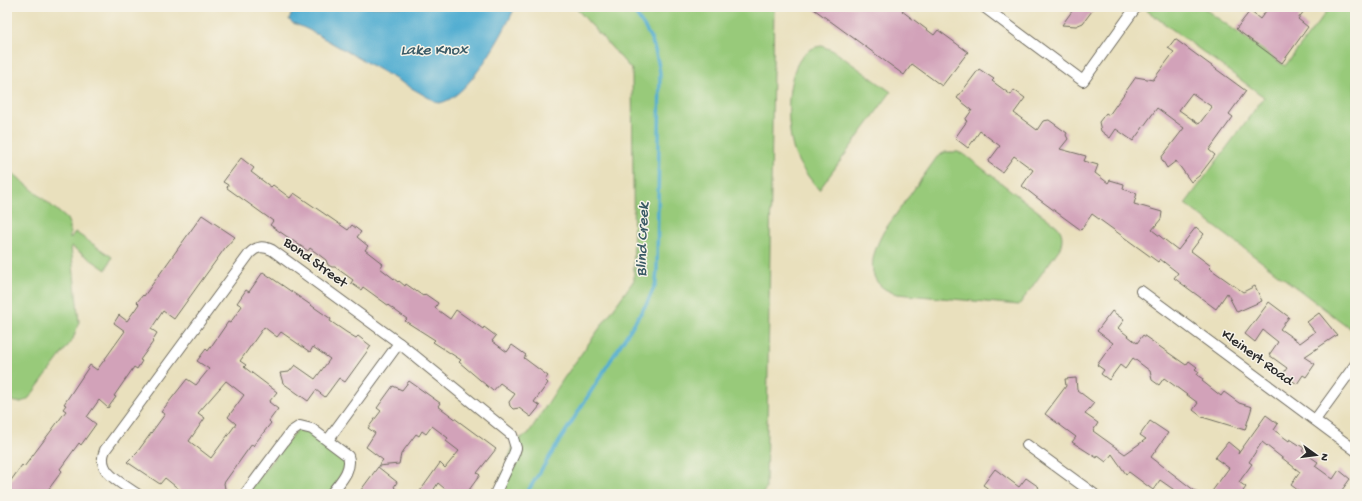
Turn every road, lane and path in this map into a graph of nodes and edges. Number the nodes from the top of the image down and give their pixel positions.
1 (984, 7) edge
2 (1136, 7) edge
3 (1141, 292) dead end
4 (399, 343) junction
5 (1355, 365) edge
6 (1315, 420) junction
7 (328, 440) junction
8 (1027, 445) dead end
9 (1355, 450) edge
10 (137, 494) edge
11 (245, 494) edge
12 (331, 494) edge
13 (495, 494) edge
14 (1094, 494) edge

1 - 2 street
3 - 6 street, Kleinert Road
4 - 7 street
4 - 10 street, Bond Street
4 - 13 street, Bond Street
5 - 6 street
6 - 9 street, Kleinert Road
7 - 11 street
7 - 12 street
8 - 14 street

